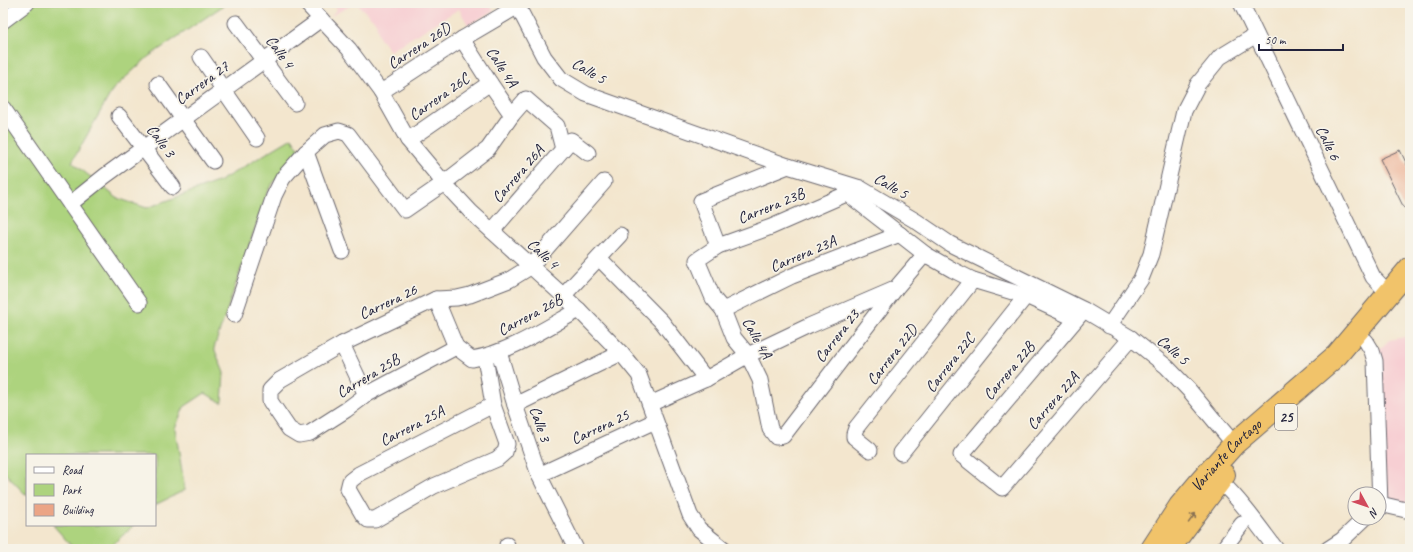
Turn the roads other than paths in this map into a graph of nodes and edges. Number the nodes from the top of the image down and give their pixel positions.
1 (27, 3) edge
2 (306, 3) edge
3 (1241, 3) edge
4 (517, 5) edge
5 (321, 19) junction
6 (3, 21) edge
7 (236, 23) dead end
8 (1256, 35) junction
9 (462, 39) junction
10 (201, 56) dead end
11 (264, 60) junction
12 (490, 83) junction
13 (158, 84) dead end
14 (224, 89) junction
15 (381, 92) junction
16 (294, 103) dead end
17 (3, 108) edge
18 (512, 115) junction
19 (120, 116) dead end
20 (182, 120) junction
21 (257, 138) dead end
22 (408, 140) junction
23 (567, 145) junction
24 (144, 148) junction
25 (306, 152) junction
26 (588, 153) dead end
27 (213, 161) dead end
28 (788, 166) junction
29 (604, 182) dead end
30 (444, 183) junction
31 (173, 187) dead end
32 (854, 191) junction
33 (70, 204) junction
34 (492, 231) junction
35 (900, 234) junction
36 (620, 235) dead end
37 (718, 246) junction
38 (342, 251) dead end
39 (925, 254) junction
40 (600, 258) junction
41 (697, 260) joint
42 (530, 267) junction
43 (1410, 268) edge
44 (974, 280) junction
45 (896, 288) junction
46 (1410, 289) edge
47 (1389, 294) junction
48 (563, 296) junction
49 (1026, 296) junction
50 (436, 299) junction
51 (139, 303) dead end
52 (579, 310) junction
53 (722, 310) junction
54 (234, 315) dead end
55 (1080, 315) junction
56 (1109, 326) junction
57 (1131, 338) junction
58 (1366, 340) junction
59 (342, 344) junction
60 (456, 347) junction
61 (621, 353) junction
62 (492, 354) junction
63 (748, 355) junction
64 (706, 379) junction
65 (366, 395) junction
66 (650, 404) junction
67 (493, 405) junction
68 (515, 405) junction
69 (654, 421) junction
70 (299, 435) joint
71 (776, 437) joint
72 (1234, 444) junction
73 (870, 450) dead end
74 (902, 453) dead end
75 (539, 475) junction
76 (1219, 480) junction
77 (1379, 486) edge
78 (1002, 488) joint
79 (555, 505) junction
80 (1387, 506) edge
81 (1410, 511) edge
82 (1242, 524) dead end
83 (1359, 526) edge
84 (1345, 544) edge
85 (564, 549) edge
86 (576, 549) edge
87 (724, 549) edge
88 (1152, 549) edge
89 (1169, 549) edge
90 (1222, 549) edge
91 (1276, 549) edge
92 (1328, 549) edge

1 - 6 street
2 - 5 street, Calle 4
3 - 8 street, Calle 6
4 - 9 street, Carrera 26D
4 - 28 street, Calle 5
5 - 11 street, Carrera 27
5 - 15 street, Calle 4
7 - 11 street, Calle 4
8 - 47 street, Calle 6
8 - 56 street
9 - 12 street, Calle 4A
9 - 15 street, Carrera 26D
10 - 14 street
11 - 14 street, Carrera 27
11 - 16 street, Calle 4
12 - 18 street, Calle 4A
12 - 22 street, Carrera 26C
13 - 20 street
14 - 20 street, Carrera 27
14 - 21 street
15 - 22 street, Calle 4
17 - 33 street
18 - 23 street
18 - 30 street
19 - 24 street, Calle 3
20 - 24 street, Carrera 27
20 - 27 street
22 - 30 street, Calle 4
23 - 26 street
23 - 34 street, Carrera 26A
24 - 31 street, Calle 3
24 - 33 street, Carrera 27
25 - 30 street
25 - 38 street
25 - 54 street
28 - 32 street, Calle 5
28 - 37 street
29 - 42 street, Carrera 26
30 - 34 street, Calle 4
32 - 35 street
32 - 37 street, Carrera 23B
32 - 55 street, Calle 5
33 - 51 street
34 - 42 street, Calle 4
35 - 39 street
35 - 53 street, Carrera 23A
36 - 40 street
37 - 41 street, Carrera 23B
39 - 44 street
39 - 45 street, Carrera 23
40 - 48 street
40 - 64 street
41 - 53 street, Calle 4A
42 - 48 street, Calle 4
42 - 50 street, Carrera 26
43 - 47 highway, Variante Cartago / 25
44 - 49 street
44 - 73 street, Carrera 22D
45 - 63 street
45 - 71 street, Carrera 23
46 - 58 highway, Variante Cartago / 25
47 - 72 highway, Variante Cartago / 25
48 - 52 street, Calle 4
49 - 55 street
49 - 74 street, Carrera 22C
50 - 59 street, Carrera 26
50 - 60 street
52 - 61 street, Calle 4
52 - 62 street, Carrera 26B
53 - 63 street, Calle 4A
55 - 56 street, Calle 5
55 - 78 street, Carrera 22B
56 - 57 street, Calle 5
57 - 72 street, Calle 5
57 - 78 street, Carrera 22A
58 - 76 highway, Variante Cartago / 25
58 - 77 street
59 - 65 street
59 - 70 street, Carrera 26
60 - 62 street
60 - 65 street, Carrera 25B
61 - 66 street, Calle 4
61 - 68 street
62 - 67 street
62 - 68 street, Calle 3
63 - 64 street
63 - 71 street, Calle 4A
64 - 66 street
65 - 70 street, Carrera 25B
66 - 69 street, Calle 4
67 - 67 street, Carrera 25A
68 - 75 street, Calle 3
69 - 75 street, Carrera 25
69 - 87 street, Calle 4
72 - 88 highway, Variante Cartago / 25
75 - 79 street, Calle 3
89 -> 76 highway, Variante Cartago / 25
76 - 91 street
79 - 85 street, Calle 3
79 - 86 street, Calle 3
80 - 81 street
82 - 90 street
83 - 84 street
84 - 92 street

